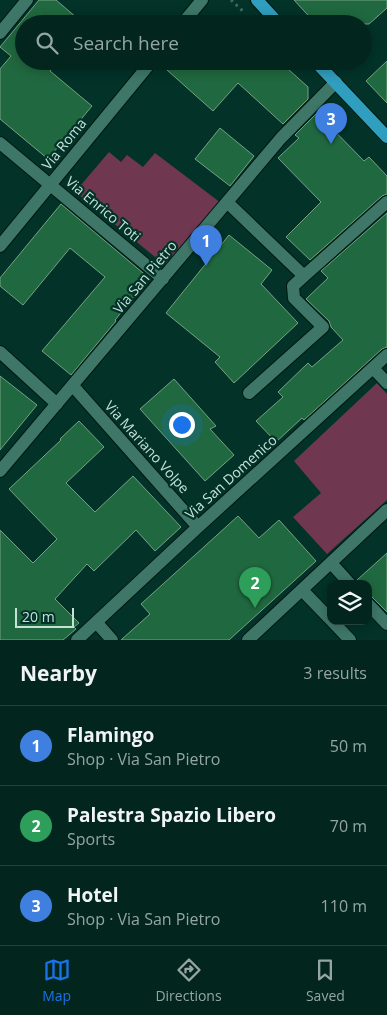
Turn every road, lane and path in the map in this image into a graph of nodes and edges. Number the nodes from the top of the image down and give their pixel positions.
1 (27, 0) edge
2 (202, 0) edge
3 (257, 0) edge
4 (190, 15) edge
5 (271, 15) edge
6 (0, 33) edge
7 (145, 70) edge
8 (324, 70) edge
9 (336, 82) junction
10 (387, 137) edge
11 (0, 143) edge
12 (51, 184) junction
13 (228, 202) junction
14 (387, 202) edge
15 (0, 246) edge
16 (304, 276) junction
17 (163, 279) junction
18 (0, 352) edge
19 (387, 355) edge
20 (373, 368) junction
21 (387, 383) edge
22 (73, 386) junction
23 (249, 393) dead end
24 (57, 404) junction
25 (0, 471) edge
26 (387, 510) edge
27 (198, 527) junction
28 (330, 563) junction
29 (346, 580) edge
30 (302, 590) junction
31 (372, 608) edge
32 (327, 617) edge
33 (97, 622) junction
34 (387, 624) edge
35 (335, 625) edge
36 (77, 640) edge
37 (112, 640) edge
38 (248, 640) edge
39 (350, 640) edge

1 - 6 street
2 - 4 street
3 - 5 main road
7 - 12 street, Via Roma
8 - 9 main road
9 - 10 main road
9 - 13 street, Via San Pietro
11 - 12 street, Via Enrico Toti
12 - 15 street, Via Roma
12 - 17 street, Via Enrico Toti
13 - 16 street
13 - 17 street, Via San Pietro
14 - 16 street
16 - 23 street
17 - 22 street, Via San Pietro
18 - 24 street
19 - 20 street, Via San Domenico
20 - 21 street
20 - 27 street, Via San Domenico
22 - 24 street, Via San Pietro
22 - 27 street, Via Mariano Volpe
24 - 25 street, Via San Pietro
26 - 28 street
27 - 33 street, Via San Domenico
28 - 29 street
28 - 30 street
30 - 32 street
30 - 38 street
31 - 34 street
33 - 36 street, Via San Domenico
33 - 37 street
35 - 39 street

